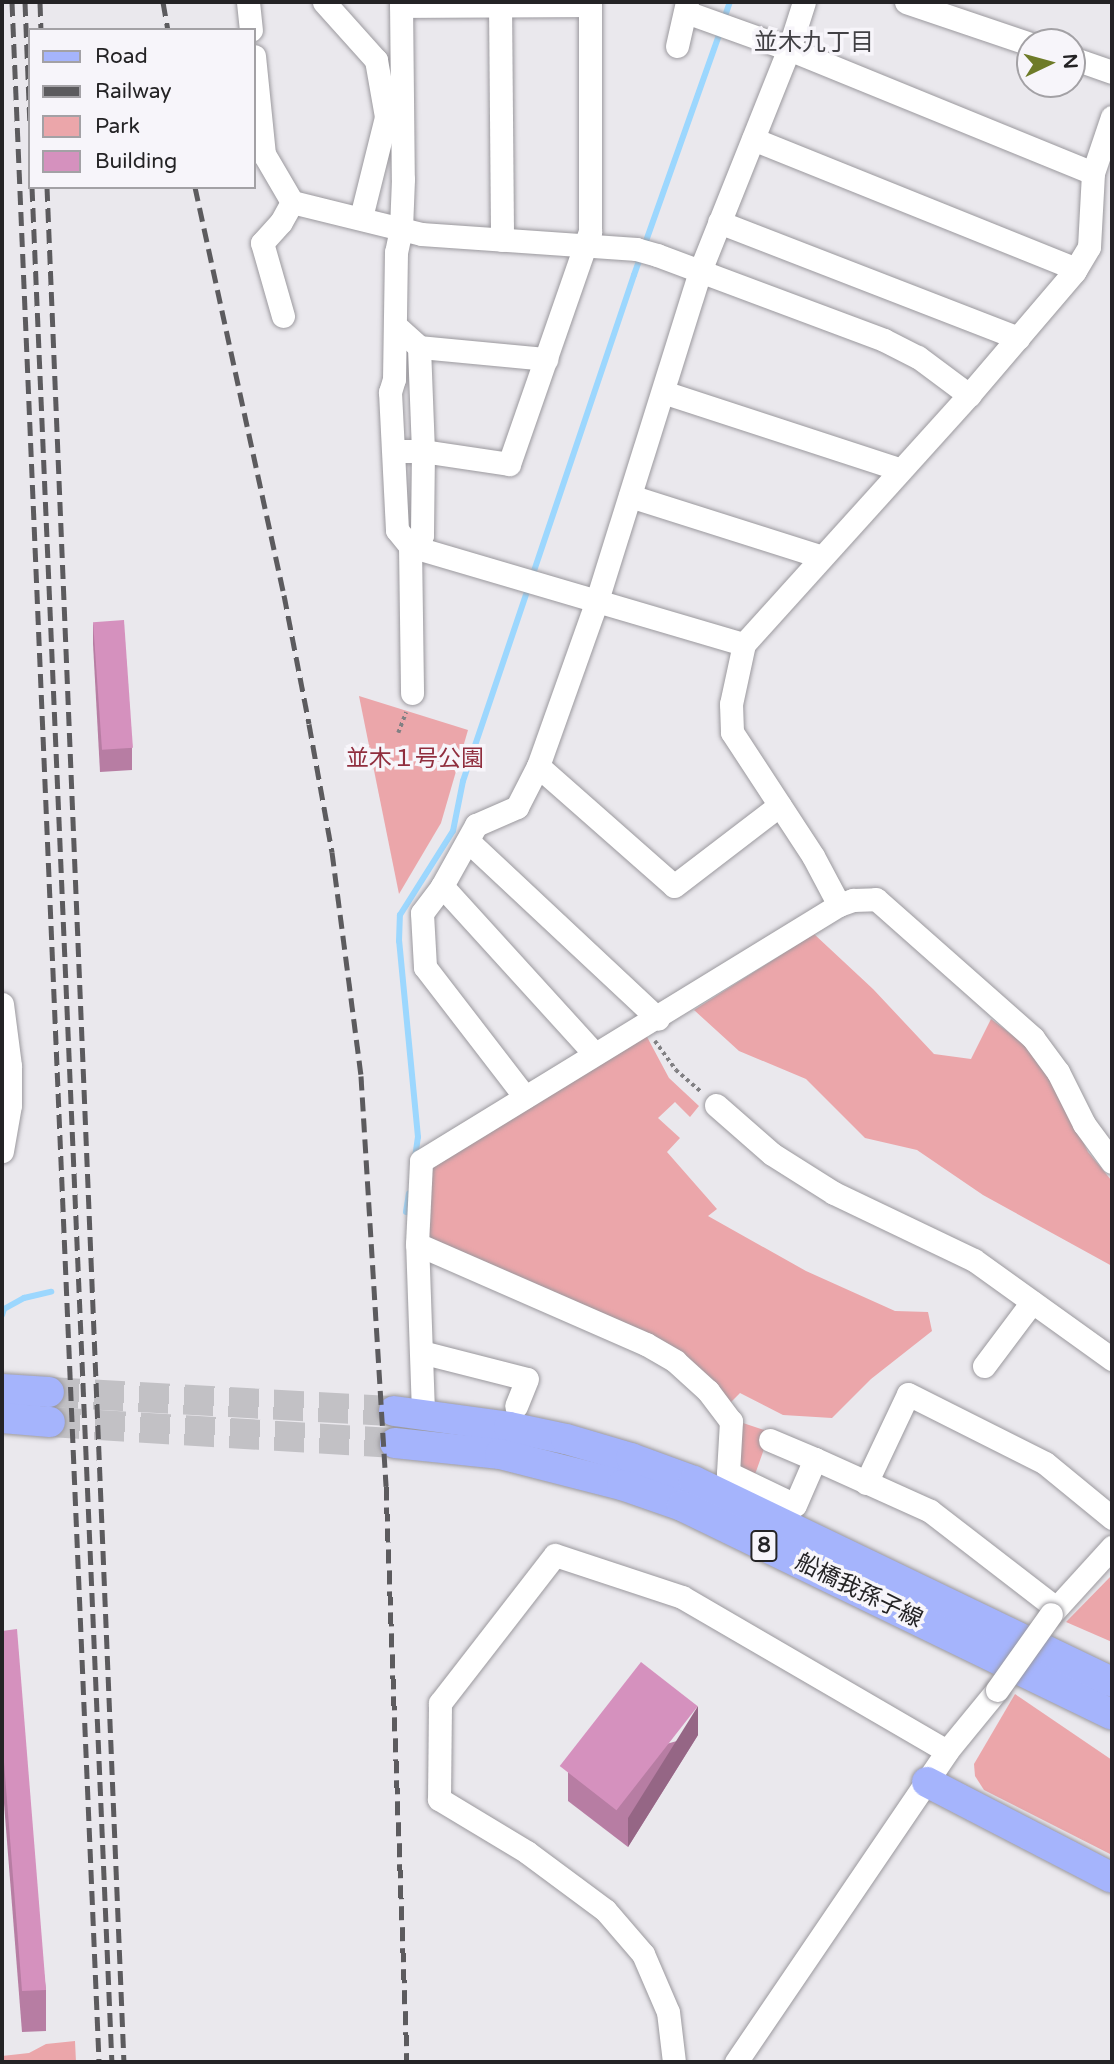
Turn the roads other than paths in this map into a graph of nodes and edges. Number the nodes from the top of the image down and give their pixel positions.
1 (248, 2) edge
2 (324, 2) edge
3 (804, 2) edge
4 (906, 2) edge
5 (500, 3) edge
6 (590, 3) edge
7 (401, 4) edge
8 (687, 7) edge
9 (251, 28) edge
10 (1016, 39) edge
11 (677, 46) dead end
12 (789, 49) junction
13 (1086, 63) edge
14 (1112, 72) edge
15 (256, 76) edge
16 (1112, 117) edge
17 (753, 139) junction
18 (1093, 173) junction
19 (292, 202) junction
20 (361, 217) junction
21 (719, 222) junction
22 (401, 229) junction
23 (502, 240) junction
24 (586, 246) junction
25 (1076, 268) junction
26 (700, 271) junction
27 (283, 316) dead end
28 (397, 327) junction
29 (1017, 338) junction
30 (419, 347) junction
31 (546, 359) junction
32 (663, 392) junction
33 (969, 396) junction
34 (423, 451) junction
35 (394, 452) junction
36 (901, 470) junction
37 (630, 496) junction
38 (410, 546) junction
39 (822, 557) junction
40 (597, 600) junction
41 (744, 643) junction
42 (412, 693) dead end
43 (538, 766) junction
44 (780, 805) junction
45 (468, 841) junction
46 (442, 886) junction
47 (839, 905) junction
48 (2, 1004) edge
49 (651, 1023) junction
50 (595, 1054) junction
51 (6, 1068) edge
52 (525, 1097) junction
53 (716, 1105) road end
54 (2, 1150) edge
55 (1112, 1162) edge
56 (417, 1244) junction
57 (1032, 1301) junction
58 (421, 1352) junction
59 (1112, 1359) edge
60 (984, 1366) dead end
61 (2, 1389) edge
62 (49, 1392) tunnel mouth
63 (516, 1406) dead end
64 (394, 1410) tunnel mouth
65 (423, 1412) junction
66 (2, 1418) edge
67 (50, 1422) tunnel mouth
68 (770, 1440) dead end
69 (395, 1443) tunnel mouth
70 (815, 1459) junction
71 (866, 1483) junction
72 (792, 1515) junction
73 (1112, 1518) edge
74 (1112, 1547) edge
75 (1053, 1611) junction
76 (1054, 1654) junction
77 (1112, 1670) edge
78 (1112, 1682) edge
79 (1058, 1688) junction
80 (1112, 1715) edge
81 (1112, 1723) edge
82 (947, 1751) junction
83 (928, 1782) junction
84 (1112, 1878) edge
85 (674, 2062) edge
86 (736, 2062) edge

1 - 9 street
2 - 20 street
3 - 12 street
4 - 10 street
5 - 6 street
5 - 7 street
5 - 23 street
6 - 24 street
7 - 22 street
8 - 11 street
8 - 12 street
12 - 17 street
12 - 18 street
13 - 14 street
15 - 19 street
16 - 18 street
17 - 21 street
17 - 25 street
18 - 25 street
19 - 20 street
19 - 27 street
20 - 22 street
21 - 26 street
21 - 29 street
22 - 23 street
22 - 28 street
23 - 24 street
24 - 26 street
24 - 31 street
25 - 29 street
26 - 32 street
26 - 33 street
28 - 30 street
28 - 35 street
29 - 33 street
30 - 31 street
30 - 34 street
31 - 34 street
32 - 36 street
32 - 37 street
33 - 36 street
34 - 35 street
34 - 38 street
35 - 38 street
36 - 39 street
37 - 39 street
37 - 40 street
38 - 40 street
38 - 42 street
39 - 41 street
40 - 41 street
40 - 43 street
41 - 44 street
43 - 44 street
43 - 45 street
44 - 47 street
45 - 46 street
45 - 49 street
46 - 50 street
46 - 52 street
47 - 49 street
47 - 55 street
48 - 51 street
49 - 50 street
50 - 52 street
51 - 54 street
52 - 56 street
53 - 57 street
56 - 58 street
56 - 72 street
57 - 59 street
57 - 60 street
58 - 63 street
58 - 65 street
61 - 62 main road
64 - 65 main road, 船橋我孫子線 / 8
65 - 72 main road, 船橋我孫子線 / 8
66 - 67 main road
68 - 70 street
69 - 79 main road, 船橋我孫子線 / 8
70 - 71 street
70 - 72 street
71 - 73 street
71 - 75 street
72 - 76 main road, 船橋我孫子線 / 8
74 - 75 street
75 - 82 street, bridge
76 - 77 main road
76 - 78 main road, 船橋我孫子線 / 8
79 - 80 main road, 船橋我孫子線 / 8
79 - 81 main road
82 - 83 street
82 - 85 street
83 - 84 main road
83 - 86 street

